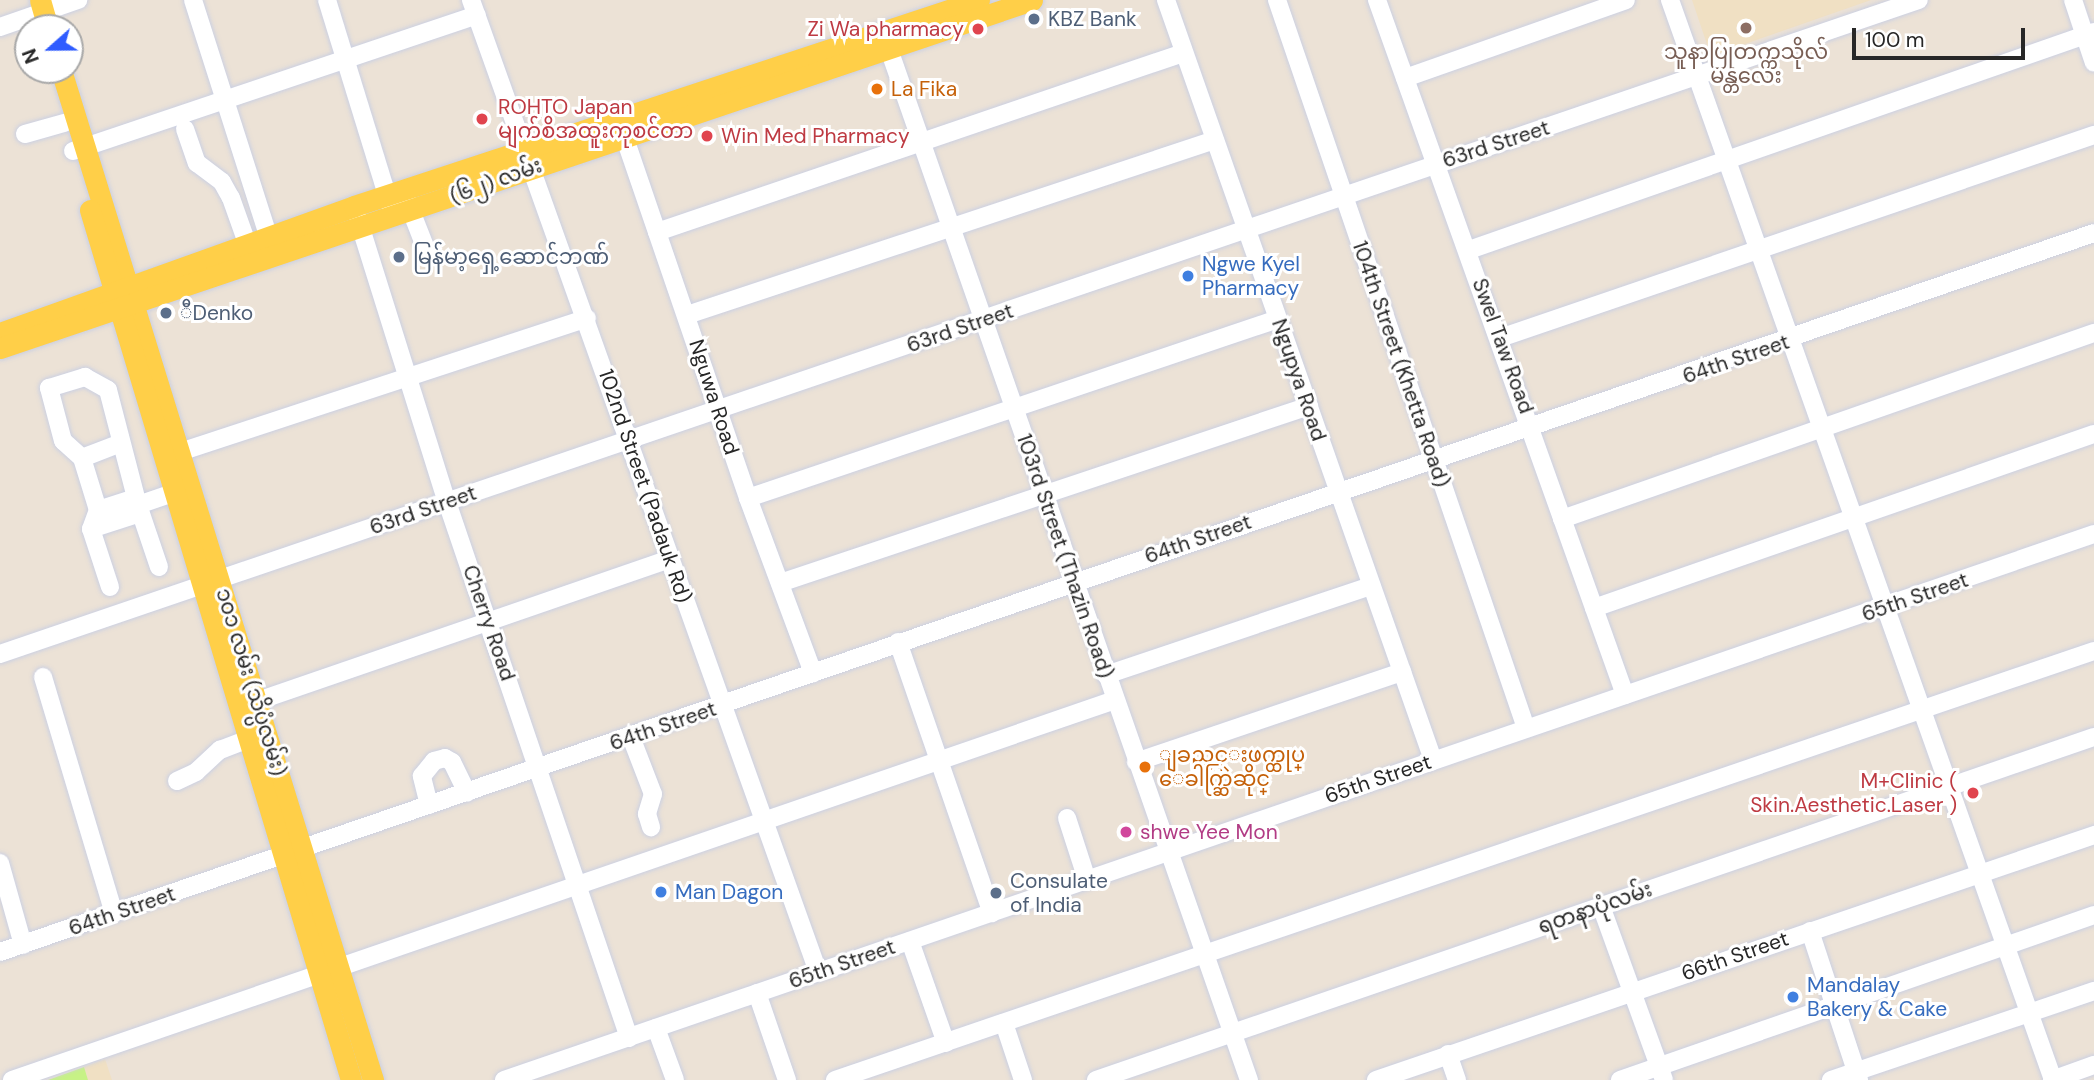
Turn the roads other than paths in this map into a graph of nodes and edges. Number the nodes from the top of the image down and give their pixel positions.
1 (78, 0) edge
2 (193, 0) edge
3 (327, 0) edge
4 (979, 0) edge
5 (1032, 0) edge
6 (1166, 0) edge
7 (1277, 0) edge
8 (1377, 0) edge
9 (1626, 0) edge
10 (1670, 0) edge
11 (1919, 0) edge
12 (2073, 0) edge
13 (474, 7) edge
14 (37, 14) edge
15 (2089, 34) edge
16 (886, 40) junction
17 (1183, 53) junction
18 (345, 60) junction
19 (2094, 63) edge
20 (1699, 77) junction
21 (1405, 78) junction
22 (52, 84) edge
23 (64, 84) edge
24 (225, 101) junction
25 (64, 123) junction
26 (185, 129) dead end
27 (622, 129) junction
28 (25, 134) dead end
29 (2094, 135) edge
30 (920, 140) junction
31 (1215, 141) junction
32 (78, 149) junction
33 (530, 159) junction
34 (1730, 162) junction
35 (1437, 164) junction
36 (395, 194) junction
37 (1343, 196) junction
38 (354, 206) junction
39 (403, 215) junction
40 (361, 229) junction
41 (953, 229) junction
42 (1245, 230) junction
43 (657, 232) junction
44 (2094, 233) edge
45 (268, 236) junction
46 (247, 243) junction
47 (1761, 248) junction
48 (1469, 250) junction
49 (428, 254) dead end
50 (275, 258) junction
51 (123, 296) junction
52 (687, 314) junction
53 (587, 318) junction
54 (984, 319) junction
55 (1278, 319) junction
56 (0, 333) edge
57 (2094, 333) edge
58 (1500, 338) junction
59 (1792, 340) junction
60 (0, 348) edge
61 (409, 379) junction
62 (1308, 406) junction
63 (718, 409) junction
64 (1014, 410) junction
65 (1532, 428) junction
66 (1822, 428) junction
67 (2094, 434) edge
68 (628, 441) junction
69 (119, 444) junction
70 (171, 455) junction
71 (82, 458) junction
72 (1433, 459) junction
73 (1044, 492) junction
74 (1337, 492) junction
75 (173, 493) junction
76 (748, 498) junction
77 (447, 502) junction
78 (138, 505) junction
79 (98, 510) junction
80 (1562, 519) junction
81 (1854, 519) junction
82 (91, 529) junction
83 (2094, 534) edge
84 (671, 559) junction
85 (159, 567) dead end
86 (211, 582) junction
87 (1074, 582) junction
88 (780, 583) junction
89 (1371, 586) junction
90 (110, 587) dead end
91 (1886, 607) junction
92 (1594, 608) junction
93 (489, 619) junction
94 (898, 642) junction
95 (2094, 651) edge
96 (0, 654) edge
97 (1402, 672) junction
98 (813, 673) junction
99 (1106, 675) junction
100 (43, 677) dead end
101 (1625, 695) junction
102 (1115, 700) junction
103 (248, 704) junction
104 (722, 705) junction
105 (1923, 711) junction
106 (1526, 728) junction
107 (631, 737) junction
108 (2094, 737) edge
109 (249, 739) junction
110 (1433, 760) junction
111 (938, 762) junction
112 (1136, 762) junction
113 (539, 769) junction
114 (177, 781) dead end
115 (1949, 787) junction
116 (467, 793) junction
117 (429, 805) junction
118 (1067, 818) dead end
119 (766, 822) junction
120 (651, 827) dead end
121 (2094, 835) edge
122 (292, 850) junction
123 (1170, 853) junction
124 (0, 863) edge
125 (1980, 873) junction
126 (1087, 880) junction
127 (580, 888) junction
128 (1601, 906) junction
129 (992, 913) junction
130 (114, 914) junction
131 (2094, 915) edge
132 (1810, 931) junction
133 (910, 941) junction
134 (23, 944) junction
135 (2006, 947) junction
136 (0, 952) edge
137 (1205, 956) junction
138 (328, 970) junction
139 (818, 972) junction
140 (1632, 991) junction
141 (2094, 991) edge
142 (757, 993) junction
143 (1835, 1006) junction
144 (2030, 1014) junction
145 (1004, 1023) junction
146 (656, 1028) junction
147 (1233, 1033) junction
148 (629, 1038) junction
149 (946, 1042) junction
150 (1448, 1054) junction
151 (2094, 1065) edge
152 (1662, 1073) edge
153 (1857, 1076) edge
154 (12, 1080) edge
155 (351, 1080) edge
156 (373, 1080) edge
157 (504, 1080) edge
158 (674, 1080) edge
159 (786, 1080) edge
160 (835, 1080) edge
161 (1023, 1080) edge
162 (1096, 1080) edge
163 (1249, 1080) edge
164 (1376, 1080) edge
165 (1457, 1080) edge
166 (1620, 1080) edge
167 (1831, 1080) edge
168 (2053, 1080) edge

1 - 14 street
2 - 24 street
3 - 18 street
4 - 16 main road, (၆၂) လမ်း
5 - 16 main road, (၆၂) လမ်း
6 - 17 street, Ngupya Road
7 - 37 street, 104th Street (Khetta Road)
8 - 21 street, Swel Taw Road
9 - 21 street
10 - 20 street
11 - 20 street, 63rd Street
12 - 15 street
13 - 18 street
13 - 33 street, 102nd Street (Padauk Rd)
15 - 19 street
15 - 34 street
16 - 27 main road, (၆၂) လမ်း
16 - 30 street, 103rd Street (Thazin Road)
17 - 30 street
17 - 31 street, Ngupya Road
18 - 24 street
18 - 36 street
20 - 34 street
20 - 35 street, 63rd Street
21 - 35 street, Swel Taw Road
22 - 25 main road
23 - 32 main road
24 - 32 street
24 - 45 street
25 - 28 street
25 - 32 main road
26 - 46 street
27 - 33 main road, (၆၂) လမ်း
27 - 43 street, Nguwa Road
29 - 47 street
30 - 41 street, 103rd Street (Thazin Road)
30 - 43 street
31 - 41 street
31 - 42 street, Ngupya Road
32 - 51 main road, ၁၀၁ လမ်း (သိပ္ပံလမ်း)
33 - 36 main road, (၆၂) လမ်း
33 - 39 main road, (၆၂) လမ်း
33 - 53 street, 102nd Street (Padauk Rd)
34 - 47 street
34 - 48 street
35 - 37 street, 63rd Street
35 - 48 street, Swel Taw Road
36 - 38 main road, (၆၂) လမ်း
36 - 39 street
37 - 42 street, 63rd Street
37 - 72 street, 104th Street (Khetta Road)
38 - 40 street, Cherry Road
38 - 45 main road, (၆၂) လမ်း
39 - 40 main road, (၆၂) လမ်း
39 - 49 street
40 - 50 main road, (၆၂) လမ်း
40 - 61 street, Cherry Road
41 - 52 street
41 - 54 street, 103rd Street (Thazin Road)
42 - 54 street, 63rd Street
42 - 55 street, Ngupya Road
43 - 52 street, Nguwa Road
44 - 59 street, 64th Street
45 - 46 main road, (၆၂) လမ်း
45 - 50 street
46 - 51 main road, (၆၂) လမ်း
47 - 58 street
47 - 59 street
48 - 58 street, Swel Taw Road
50 - 51 main road, (၆၂) လမ်း
51 - 56 main road, (၆၂) လမ်း
51 - 60 main road, (၆၂) လမ်း
51 - 70 main road, ၁၀၁ လမ်း (သိပ္ပံလမ်း)
52 - 63 street, Nguwa Road
53 - 61 street
53 - 68 street, 102nd Street (Padauk Rd)
54 - 63 street, 63rd Street
54 - 64 street, 103rd Street (Thazin Road)
55 - 62 street, Ngupya Road
55 - 64 street
57 - 66 street
58 - 65 street, Swel Taw Road
59 - 65 street, 64th Street
59 - 66 street
61 - 70 street
61 - 77 street, Cherry Road
62 - 73 street
62 - 74 street, Ngupya Road
63 - 68 street, 63rd Street
63 - 76 street, Nguwa Road
64 - 73 street, 103rd Street (Thazin Road)
64 - 76 street
65 - 72 street, 64th Street
65 - 80 street, Swel Taw Road
66 - 80 street
66 - 81 street
67 - 81 street
68 - 77 street, 63rd Street
68 - 84 street, 102nd Street (Padauk Rd)
69 - 71 street
69 - 71 street
69 - 78 street
70 - 75 main road, ၁၀၁ လမ်း (သိပ္ပံလမ်း)
70 - 86 main road, ၁၀၁ လမ်း (သိပ္ပံလမ်း)
71 - 79 street
72 - 74 street, 64th Street
72 - 106 street, 104th Street (Khetta Road)
73 - 87 street, 103rd Street (Thazin Road)
73 - 88 street
74 - 87 street, 64th Street
74 - 89 street, Ngupya Road
75 - 78 street
75 - 86 main road, ၁၀၁ လမ်း (သိပ္ပံလမ်း)
76 - 88 street, Nguwa Road
77 - 86 street, 63rd Street
77 - 93 street, Cherry Road
78 - 79 street
78 - 82 street
78 - 85 street
79 - 82 street
80 - 92 street, Swel Taw Road
81 - 91 street
81 - 92 street
82 - 90 street
83 - 91 street, 65th Street
84 - 93 street
84 - 104 street, 102nd Street (Padauk Rd)
86 - 96 street, 63rd Street
86 - 103 main road, ၁၀၁ လမ်း (သိပ္ပံလမ်း)
87 - 94 street, 64th Street
87 - 99 street, 103rd Street (Thazin Road)
88 - 98 street, Nguwa Road
89 - 97 street, Ngupya Road
89 - 99 street
91 - 101 street, 65th Street
91 - 105 street
92 - 101 street, Swel Taw Road
93 - 103 street
93 - 113 street, Cherry Road
94 - 98 street, 64th Street
94 - 111 street
95 - 105 street
97 - 110 street, Ngupya Road
97 - 112 street
98 - 104 street, 64th Street
99 - 102 street, 103rd Street (Thazin Road)
100 - 130 street
101 - 106 street, 65th Street
102 - 111 street
102 - 112 street, 103rd Street (Thazin Road)
103 - 109 main road, ၁၀၁ လမ်း (သိပ္ပံလမ်း)
103 - 122 main road, ၁၀၁ လမ်း (သိပ္ပံလမ်း)
104 - 107 street, 64th Street
104 - 119 street, 102nd Street (Padauk Rd)
105 - 115 street
105 - 137 street
106 - 110 street, 65th Street
107 - 113 street, 64th Street
107 - 120 street
108 - 115 street, ရတနာပုံလမ်း
109 - 114 street
109 - 122 main road, ၁၀၁ လမ်း (သိပ္ပံလမ်း)
110 - 123 street, 65th Street
111 - 119 street
111 - 129 street
112 - 123 street, 103rd Street (Thazin Road)
113 - 116 street, 64th Street
113 - 127 street, Cherry Road
115 - 125 street
115 - 128 street, ရတနာပုံလမ်း
116 - 117 street, 64th Street
116 - 117 street
117 - 122 street, 64th Street
118 - 126 street
119 - 127 street
119 - 139 street, 102nd Street (Padauk Rd)
121 - 125 street, 66th Street
122 - 130 street, 64th Street
122 - 138 main road, ၁၀၁ လမ်း (သိပ္ပံလမ်း)
123 - 126 street, 65th Street
123 - 137 street, 103rd Street (Thazin Road)
124 - 134 street
125 - 132 street, 66th Street
125 - 135 street
126 - 129 street, 65th Street
127 - 138 street
127 - 148 street, Cherry Road
128 - 140 street
128 - 147 street, ရတနာပုံလမ်း
129 - 133 street, 65th Street
130 - 134 street, 64th Street
131 - 135 street
132 - 140 street, 66th Street
132 - 143 street
133 - 139 street, 65th Street
133 - 149 street
134 - 136 street, 64th Street
135 - 143 street
135 - 144 street
137 - 145 street
137 - 147 street, 103rd Street (Thazin Road)
138 - 154 street
138 - 155 main road, ၁၀၁ လမ်း (သိပ္ပံလမ်း)
138 - 156 main road, ၁၀၁ လမ်း (သိပ္ပံလမ်း)
139 - 142 street, 65th Street
140 - 150 street, 66th Street
140 - 152 street
141 - 144 street
142 - 146 street, 65th Street
142 - 159 street
143 - 152 street
143 - 153 street
144 - 153 street
144 - 168 street
145 - 149 street
145 - 161 street
146 - 148 street, 65th Street
146 - 158 street
147 - 162 street, ရတနာပုံလမ်း
147 - 163 street, 103rd Street (Thazin Road)
148 - 157 street, 65th Street
149 - 160 street
150 - 164 street, 66th Street
150 - 165 street
151 - 168 street
152 - 166 street
153 - 167 street

